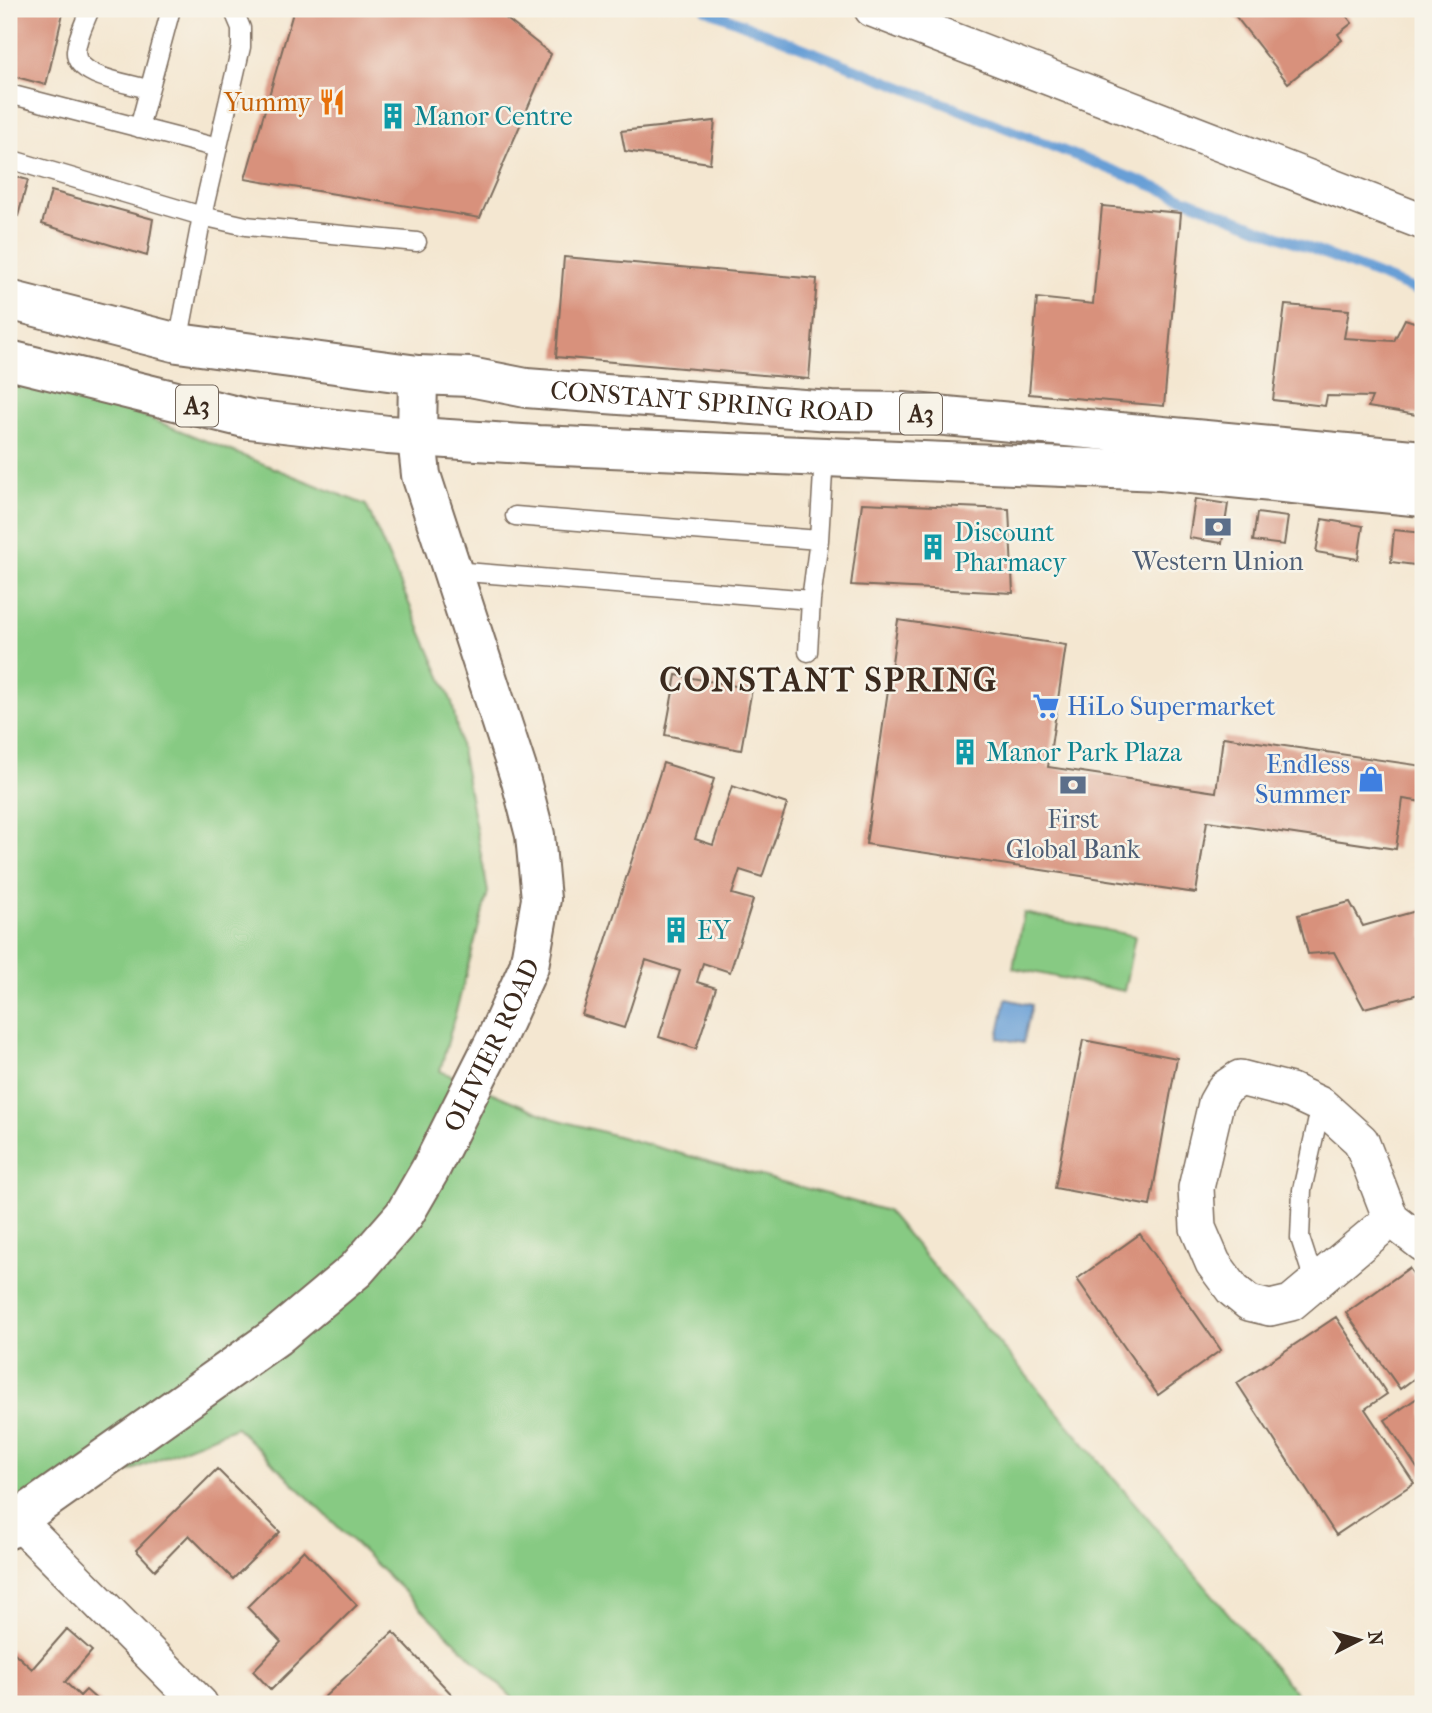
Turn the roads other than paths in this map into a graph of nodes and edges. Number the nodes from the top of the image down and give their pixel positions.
1 (89, 9) edge
2 (172, 9) edge
3 (233, 9) edge
4 (872, 9) edge
5 (148, 89) junction
6 (9, 94) edge
7 (139, 128) junction
8 (218, 148) junction
9 (9, 159) edge
10 (202, 216) junction
11 (1423, 222) edge
12 (417, 242) dead end
13 (9, 300) edge
14 (177, 342) junction
15 (9, 360) edge
16 (418, 375) junction
17 (417, 438) junction
18 (824, 456) junction
19 (1423, 460) edge
20 (1423, 496) edge
21 (515, 516) dead end
22 (819, 540) junction
23 (454, 571) junction
24 (811, 600) junction
25 (808, 652) dead end
26 (1321, 1105) junction
27 (1391, 1219) junction
28 (1423, 1244) edge
29 (1315, 1284) junction
30 (13, 1525) edge
31 (200, 1704) edge

1 - 5 lane
2 - 5 lane
3 - 8 lane
4 - 11 street
5 - 7 lane
6 - 7 lane
7 - 8 lane
8 - 10 lane
9 - 10 lane
10 - 12 lane
10 - 14 lane
13 - 14 main road, CONSTANT SPRING ROAD / A3
14 - 16 main road, CONSTANT SPRING ROAD / A3
15 - 17 main road, CONSTANT SPRING ROAD / A3
16 - 17 main road, OLIVIER ROAD
16 - 19 main road, CONSTANT SPRING ROAD / A3
17 - 18 main road, CONSTANT SPRING ROAD / A3
17 - 23 main road, OLIVIER ROAD
18 - 20 main road, CONSTANT SPRING ROAD / A3
18 - 22 lane
21 - 22 lane
22 - 24 lane
23 - 24 lane
23 - 30 main road, OLIVIER ROAD
24 - 25 lane
26 - 27 street
26 - 29 lane
26 - 29 street
27 - 28 street
27 - 29 street
30 - 31 street

